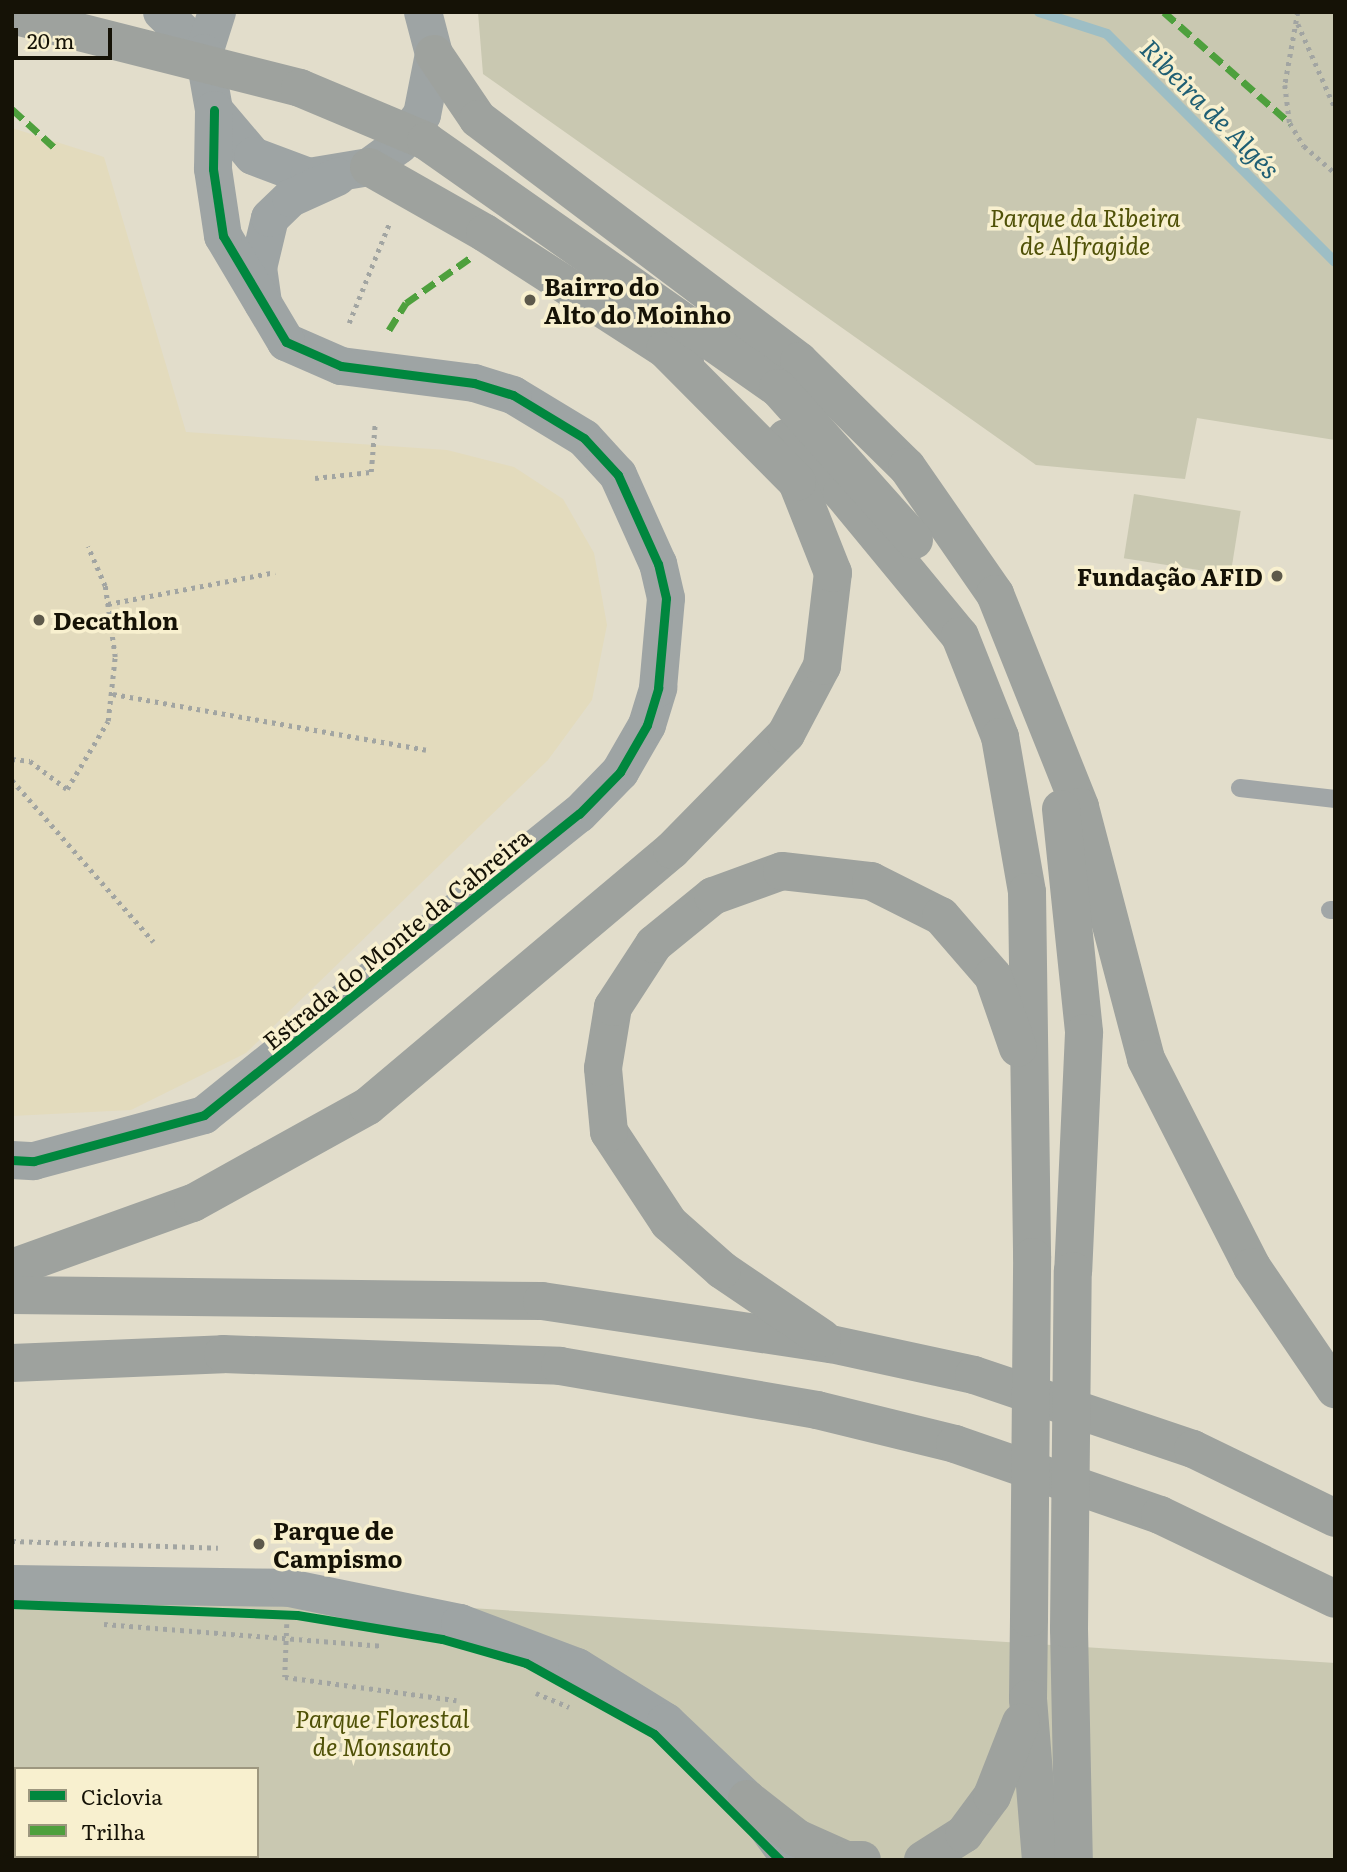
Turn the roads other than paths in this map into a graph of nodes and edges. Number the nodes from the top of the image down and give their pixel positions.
1 (162, 12) edge
2 (217, 12) edge
3 (12, 15) edge
4 (430, 27) edge
5 (204, 53) junction
6 (214, 110) junction
7 (354, 171) junction
8 (265, 311) junction
9 (665, 349) junction
10 (960, 636) junction
11 (1053, 741) junction
12 (1240, 788) dead end
13 (1335, 799) edge
14 (1034, 1125) junction
15 (12, 1160) edge
16 (12, 1268) edge
17 (12, 1295) edge
18 (831, 1344) junction
19 (12, 1363) edge
20 (1335, 1389) edge
21 (1335, 1518) edge
22 (12, 1584) edge
23 (1335, 1599) edge
24 (1028, 1699) junction
25 (747, 1799) junction
26 (791, 1860) edge
27 (862, 1860) edge
28 (923, 1860) edge
29 (1041, 1860) edge
30 (1074, 1860) edge

1 - 5 street
2 - 5 street
3 - 10 highway, bridge
4 - 7 street, Estrada do Monte da Cabreira
4 - 11 highway
5 - 6 street
6 - 7 street
6 - 8 street, Estrada do Monte da Cabreira
7 - 8 street, Estrada do Monte da Cabreira
7 - 9 highway
8 - 15 street, Estrada do Monte da Cabreira
9 - 10 highway
9 - 16 highway
10 - 14 highway
11 - 20 highway
11 - 30 highway, bridge
12 - 13 lane
14 - 18 highway
14 - 24 highway, bridge
17 - 18 highway
18 - 21 highway
19 - 23 highway
22 - 25 street
24 - 28 highway
24 - 29 highway
25 - 26 street
25 - 27 highway

